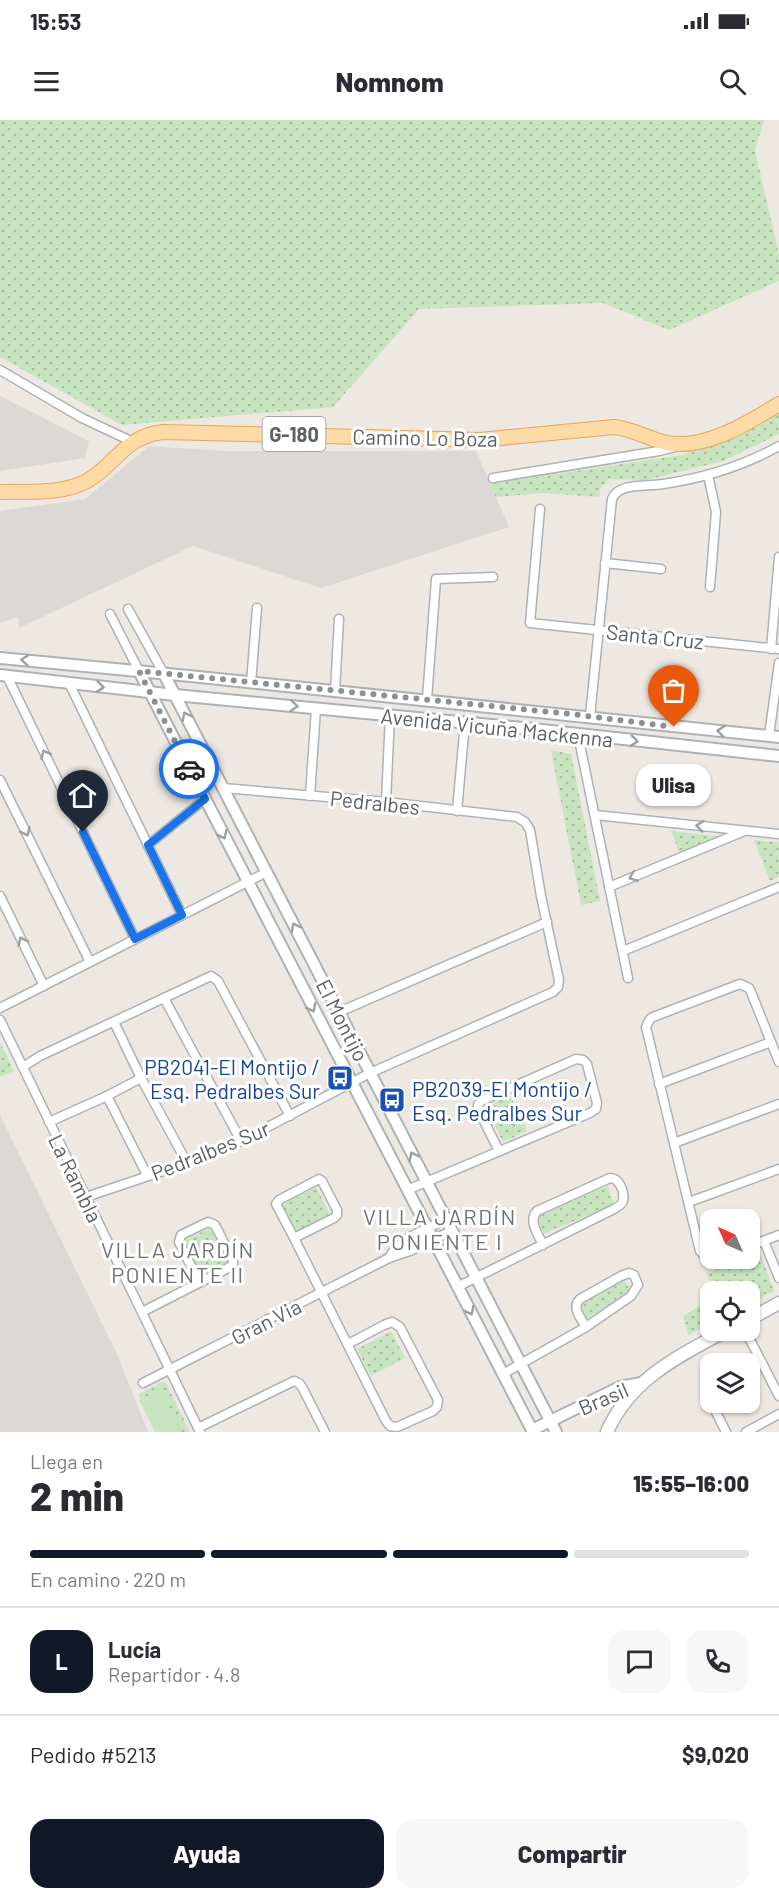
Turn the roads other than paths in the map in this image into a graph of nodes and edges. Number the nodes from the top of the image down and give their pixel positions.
1 (0, 370) edge
2 (779, 404) edge
3 (134, 442) junction
4 (684, 444) junction
5 (779, 446) edge
6 (708, 475) junction
7 (492, 478) dead end
8 (0, 492) edge
9 (540, 509) dead end
10 (779, 557) edge
11 (605, 563) junction
12 (661, 569) dead end
13 (493, 577) dead end
14 (710, 587) dead end
15 (257, 608) dead end
16 (128, 609) dead end
17 (110, 614) dead end
18 (339, 619) dead end
19 (598, 630) junction
20 (775, 649) edge
21 (0, 658) edge
22 (779, 663) edge
23 (139, 671) junction
24 (164, 674) junction
25 (3, 675) edge
26 (69, 683) junction
27 (251, 683) junction
28 (334, 691) junction
29 (149, 692) junction
30 (175, 694) junction
31 (426, 699) junction
32 (316, 708) junction
33 (534, 710) junction
34 (390, 715) junction
35 (590, 716) junction
36 (425, 718) junction
37 (465, 722) junction
38 (674, 727) junction
39 (533, 729) junction
40 (578, 735) junction
41 (774, 737) edge
42 (672, 744) junction
43 (779, 756) edge
44 (0, 780) edge
45 (223, 788) junction
46 (310, 796) junction
47 (205, 799) junction
48 (386, 802) junction
49 (457, 811) junction
50 (595, 815) junction
51 (745, 831) junction
52 (779, 834) edge
53 (148, 845) junction
54 (267, 872) junction
55 (247, 882) junction
56 (609, 886) junction
57 (779, 887) edge
58 (0, 896) edge
59 (182, 915) junction
60 (547, 922) junction
61 (135, 939) junction
62 (623, 951) junction
63 (90, 962) junction
64 (628, 978) dead end
65 (44, 986) junction
66 (164, 998) junction
67 (0, 1008) edge
68 (339, 1012) junction
69 (0, 1020) edge
70 (114, 1022) junction
71 (771, 1042) junction
72 (779, 1062) edge
73 (22, 1067) junction
74 (370, 1073) junction
75 (141, 1078) junction
76 (351, 1084) junction
77 (659, 1084) junction
78 (107, 1096) junction
79 (779, 1104) edge
80 (290, 1116) junction
81 (50, 1122) junction
82 (241, 1141) junction
83 (674, 1143) junction
84 (499, 1151) junction
85 (187, 1163) junction
86 (779, 1168) edge
87 (147, 1175) junction
88 (426, 1182) junction
89 (407, 1190) junction
90 (86, 1197) junction
91 (689, 1202) junction
92 (446, 1220) junction
93 (427, 1229) junction
94 (451, 1231) junction
95 (779, 1235) edge
96 (294, 1238) junction
97 (433, 1240) junction
98 (764, 1241) junction
99 (760, 1242) edge
100 (543, 1245) junction
101 (700, 1251) edge
102 (389, 1258) junction
103 (476, 1278) junction
104 (779, 1278) edge
105 (199, 1282) junction
106 (457, 1287) junction
107 (322, 1293) junction
108 (779, 1304) edge
109 (142, 1312) junction
110 (760, 1314) edge
111 (586, 1327) junction
112 (708, 1341) edge
113 (751, 1341) edge
114 (348, 1344) junction
115 (520, 1364) junction
116 (170, 1369) junction
117 (503, 1374) junction
118 (143, 1383) dead end
119 (641, 1383) junction
120 (779, 1396) edge
121 (716, 1413) edge
122 (779, 1414) edge
123 (553, 1427) edge
124 (199, 1430) edge
125 (532, 1431) edge
126 (325, 1432) edge
127 (607, 1432) edge
128 (726, 1432) edge
129 (746, 1432) edge

1 - 3 street
2 - 4 main road, Camino Lo Boza / G-180
3 - 4 main road, Camino Lo Boza / G-180
3 - 8 main road, Camino Lo Boza / G-180
4 - 7 street, Camino Lo Boza
5 - 6 street
6 - 11 street
6 - 14 street
9 - 19 street, Santa Cruz
10 - 20 street
11 - 12 street
11 - 19 street
13 - 31 street
15 - 27 street
16 - 24 street, El Montijo
17 - 23 street, El Montijo
18 - 28 street
19 - 20 street, Santa Cruz
19 - 35 street
23 -> 21 street, Avenida Vicuña Mackenna
22 - 41 street
23 - 24 street, Avenida Vicuña Mackenna
23 - 29 street, El Montijo
24 - 27 street, Avenida Vicuña Mackenna
24 - 30 street, El Montijo
25 - 26 street, Avenida Vicuña Mackenna
61 -> 25 street
26 -> 29 street, Avenida Vicuña Mackenna
26 - 53 street
27 - 28 street, Avenida Vicuña Mackenna
28 - 31 street, Avenida Vicuña Mackenna
29 - 30 street, Avenida Vicuña Mackenna
29 - 47 street, El Montijo
30 -> 32 street, Avenida Vicuña Mackenna
45 -> 30 street, El Montijo
31 - 33 street, Avenida Vicuña Mackenna
31 - 36 street
32 - 34 street, Avenida Vicuña Mackenna
32 - 46 street
33 - 35 street, Avenida Vicuña Mackenna
33 - 39 street
34 - 36 street, Avenida Vicuña Mackenna
34 - 48 street
35 - 38 street, Avenida Vicuña Mackenna
36 - 37 street, Avenida Vicuña Mackenna
37 - 39 street, Avenida Vicuña Mackenna
37 - 49 street
41 -> 38 street, Avenida Vicuña Mackenna
38 - 42 street
39 - 40 street, Avenida Vicuña Mackenna
40 -> 42 street, Avenida Vicuña Mackenna
40 - 50 street
42 - 43 street, Avenida Vicuña Mackenna
44 -> 63 street
45 - 46 street, Pedralbes
45 - 54 street, El Montijo
46 - 48 street, Pedralbes
47 - 53 street
47 -> 55 street, El Montijo
48 - 49 street, Pedralbes
49 - 60 street, Pedralbes
51 -> 50 street
50 - 56 street
51 - 52 street
51 -> 56 street
53 - 59 street
54 - 55 street
68 -> 54 street, El Montijo
55 - 59 street
55 -> 76 street, El Montijo
56 - 62 street
57 - 62 street
65 -> 58 street
59 - 61 street
60 - 68 street
60 - 74 street, Pedralbes Sur
61 - 63 street
62 - 64 street
63 - 65 street
65 - 67 street
66 - 70 street
66 - 80 street
66 - 82 street
68 - 74 street, El Montijo
69 - 73 street, La Rambla
70 - 73 street
70 - 75 street
71 - 72 street
71 - 77 street
71 - 77 street
73 - 81 street, La Rambla
74 - 76 street, Pedralbes Sur
88 -> 74 street, El Montijo
75 - 78 street
75 - 85 street
76 - 80 street, Pedralbes Sur
76 - 89 street, El Montijo
77 - 83 street
78 - 81 street
78 - 87 street
79 - 83 street
80 - 82 street, Pedralbes Sur
81 - 90 street, La Rambla
82 - 85 street, Pedralbes Sur
83 - 91 street
84 - 84 street
84 - 88 street
85 - 87 street, Pedralbes Sur
86 - 91 street
87 - 90 street, Pedralbes Sur
88 - 89 street
88 - 92 street, El Montijo
89 - 93 street, El Montijo
90 - 109 street, La Rambla
91 - 101 street
92 - 93 street, Gran Via
92 - 94 street, El Montijo
93 - 97 street, El Montijo
93 - 102 street, Gran Via
94 - 97 street, Gran Via
94 - 103 street, El Montijo
95 - 98 street
96 - 96 street
96 - 107 street
97 - 102 street, Gran Via
97 - 106 street, El Montijo
98 - 99 street
98 - 104 street
100 - 100 street
100 - 103 street
102 - 107 street, Gran Via
103 - 106 street
103 - 115 street, El Montijo
105 - 105 street
105 - 109 street
106 -> 117 street, El Montijo
107 - 114 street
107 - 116 street, Gran Via
108 - 110 main road
109 - 116 street, La Rambla
111 - 111 street
111 - 115 street
112 - 119 main road, Brasil
113 - 120 street
114 - 114 street
115 - 117 street
115 - 123 street, El Montijo
116 - 118 street, Gran Via
116 - 124 street, La Rambla
117 - 125 street, El Montijo
119 - 123 street, Brasil
119 - 127 main road, Brasil
121 - 128 street
122 - 129 street
123 - 125 street, Brasil
124 - 126 street

